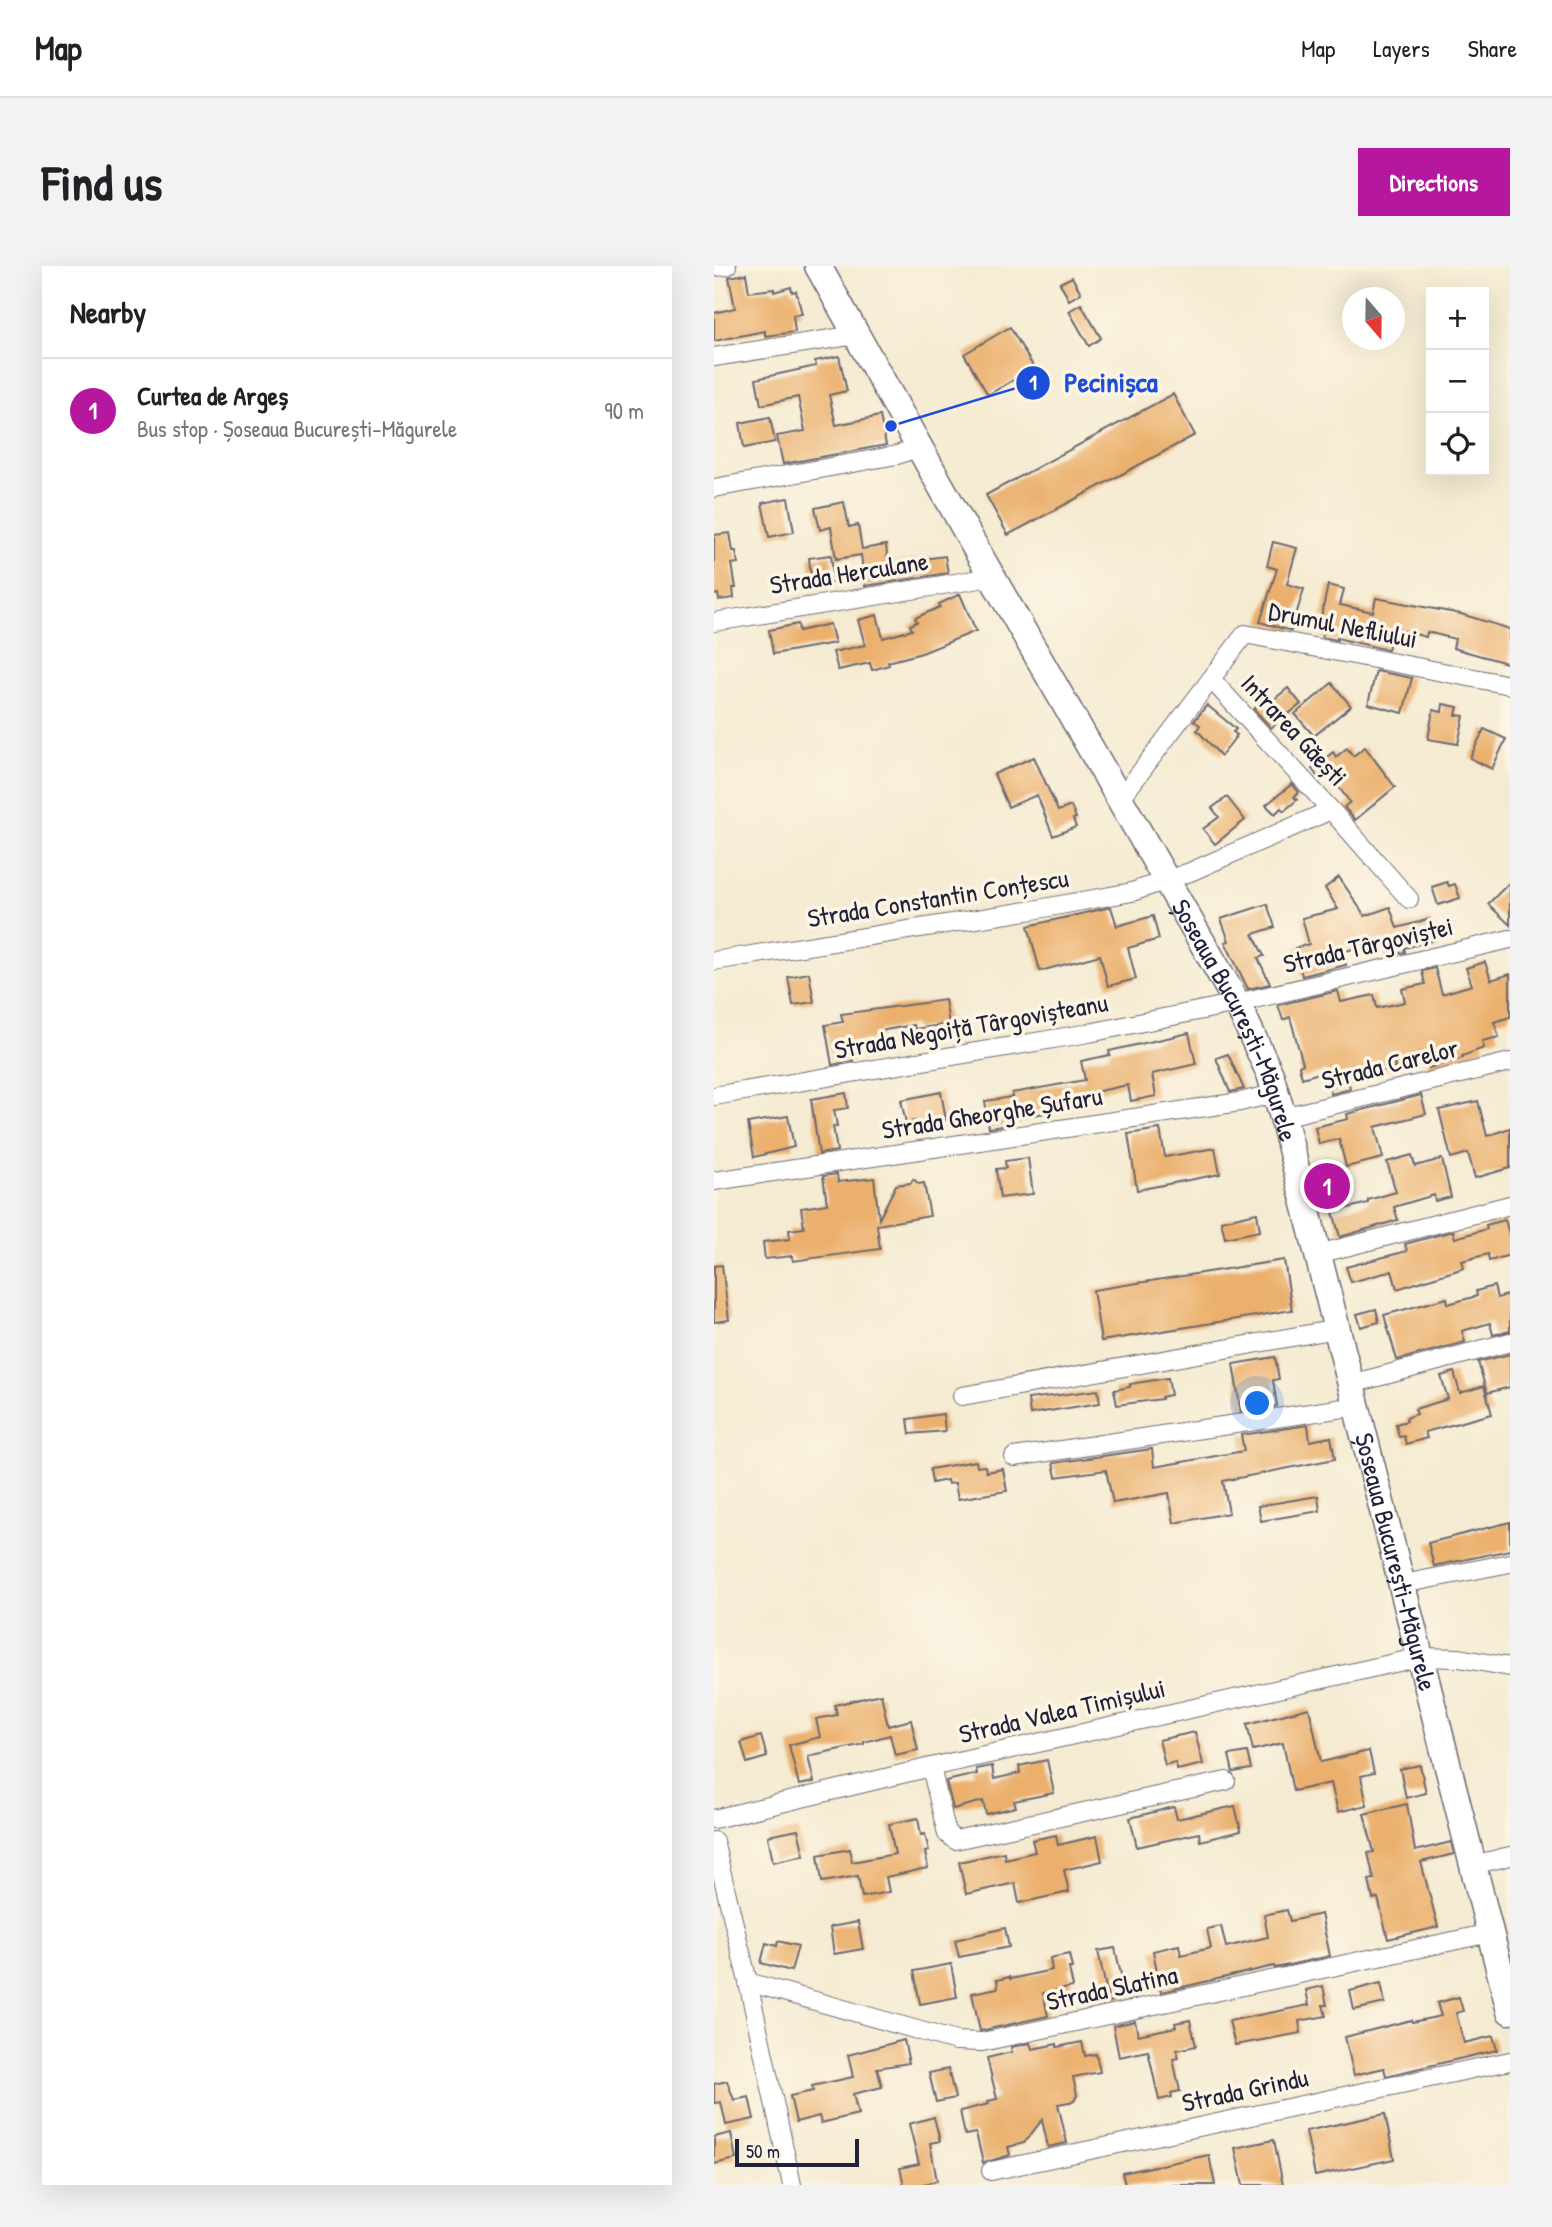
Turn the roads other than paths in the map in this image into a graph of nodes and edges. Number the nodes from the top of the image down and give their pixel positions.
1 (727, 266) edge
2 (818, 266) edge
3 (714, 267) edge
4 (856, 335) junction
5 (714, 358) edge
6 (919, 447) junction
7 (714, 488) edge
8 (992, 577) junction
9 (714, 622) edge
10 (1210, 678) junction
11 (1510, 685) edge
12 (1121, 798) junction
13 (1331, 810) junction
14 (1168, 880) junction
15 (1409, 899) dead end
16 (1510, 939) edge
17 (714, 961) edge
18 (1237, 1003) junction
19 (1510, 1062) edge
20 (714, 1096) edge
21 (1280, 1105) junction
22 (714, 1181) edge
23 (1510, 1205) edge
24 (1318, 1254) junction
25 (1337, 1329) junction
26 (1510, 1342) edge
27 (1354, 1395) junction
28 (962, 1396) dead end
29 (1014, 1457) dead end
30 (1510, 1563) edge
31 (1403, 1584) junction
32 (1422, 1657) junction
33 (1510, 1667) edge
34 (931, 1767) junction
35 (1226, 1781) dead end
36 (714, 1819) edge
37 (714, 1841) edge
38 (1510, 1856) edge
39 (1473, 1865) junction
40 (1490, 1933) junction
41 (748, 1982) junction
42 (1510, 2011) edge
43 (1510, 2061) edge
44 (1001, 2175) edge
45 (792, 2185) edge

1 - 3 street
2 - 4 main road, Șoseaua București-Măgurele
4 - 5 street
4 - 6 main road, Șoseaua București-Măgurele
6 - 7 street
6 - 8 main road, Șoseaua București-Măgurele
8 - 9 street, Strada Herculane
8 - 12 main road, Șoseaua București-Măgurele
10 - 11 street, Drumul Nefliului
10 - 12 street, Drumul Nefliului
10 - 13 street, Intrarea Găești
12 - 14 main road, Șoseaua București-Măgurele
13 - 14 street, Intrarea Găești
13 - 15 street
14 - 17 street, Strada Constantin Conțescu
14 - 18 main road, Șoseaua București-Măgurele
16 - 18 street, Strada Târgoviștei
18 - 20 street, Strada Negoiță Târgovișteanu
18 - 21 main road, Șoseaua București-Măgurele
19 - 21 street, Strada Carelor
21 - 22 street, Strada Gheorghe Șufaru
21 - 24 main road, Șoseaua București-Măgurele
23 - 24 street
24 - 25 main road, Șoseaua București-Măgurele
25 - 27 main road, Șoseaua București-Măgurele
25 - 28 street
26 - 27 street
27 - 29 street
27 - 31 main road, Șoseaua București-Măgurele
30 - 31 street
31 - 32 main road, Șoseaua București-Măgurele
32 - 33 street, Strada Valea Timișului
32 - 34 street, Strada Valea Timișului
32 - 39 main road, Șoseaua București-Măgurele
34 - 35 street
34 - 36 street, Strada Valea Timișului
37 - 41 street
38 - 39 street
39 - 40 main road, Șoseaua București-Măgurele
40 - 41 street, Strada Slatina
40 - 42 main road, Șoseaua București-Măgurele
41 - 45 street
43 - 44 street, Strada Grindu

